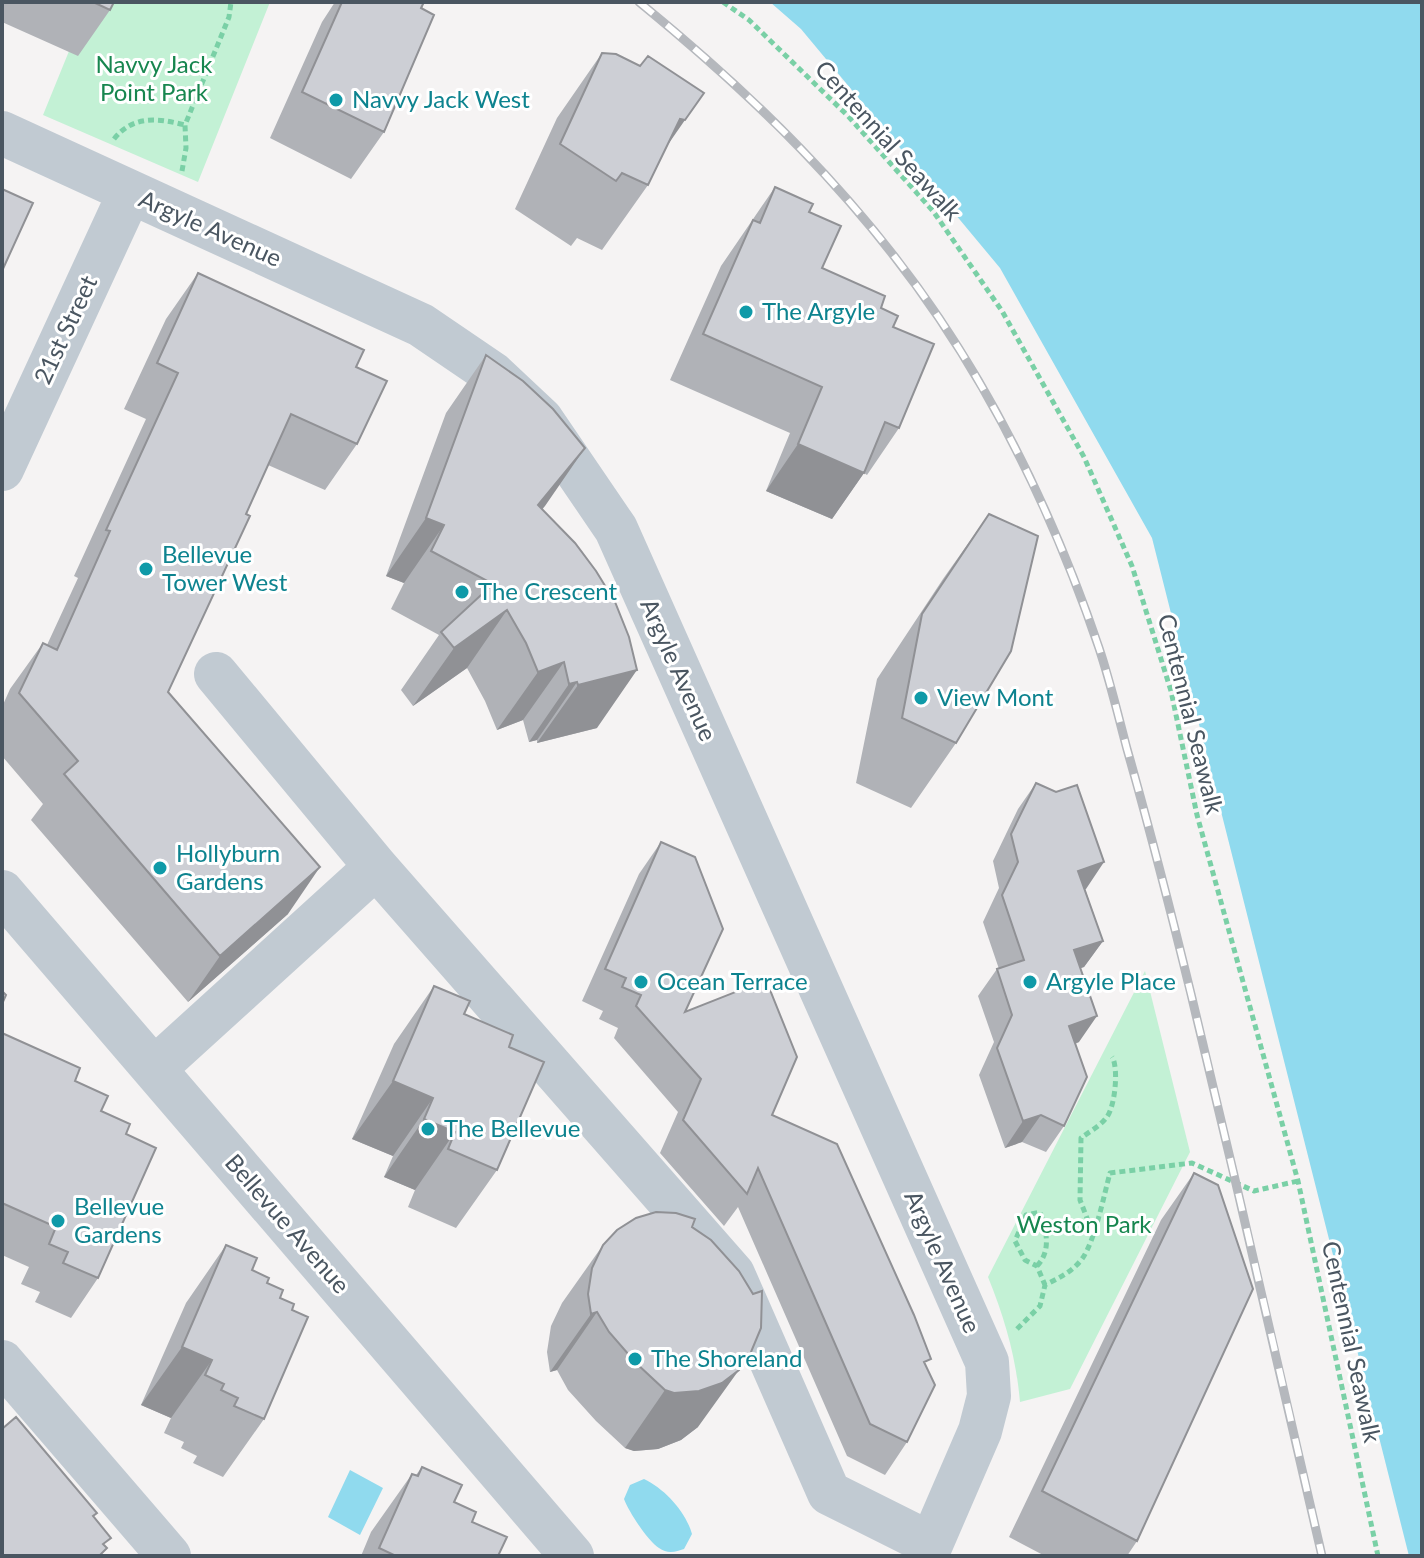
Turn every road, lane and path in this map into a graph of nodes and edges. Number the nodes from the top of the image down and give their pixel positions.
1 (231, 2) edge
2 (723, 2) edge
3 (185, 125) junction
4 (2, 133) edge
5 (113, 140) dead end
6 (182, 171) dead end
7 (130, 192) junction
8 (2, 469) edge
9 (216, 674) dead end
10 (376, 867) junction
11 (2, 892) edge
12 (1112, 1057) dead end
13 (154, 1069) junction
14 (1298, 1181) junction
15 (1093, 1232) junction
16 (1037, 1266) junction
17 (1045, 1285) junction
18 (1017, 1329) dead end
19 (2, 1362) edge
20 (928, 1550) edge
21 (169, 1556) edge
22 (572, 1556) edge
23 (1378, 1556) edge

1 - 3 path
2 - 14 path, Centennial Seawalk
3 - 5 path
3 - 6 path
4 - 7 street, Argyle Avenue
7 - 8 street, 21st Street
7 - 20 street, Argyle Avenue
9 - 10 street
10 - 13 street
10 - 20 street
11 - 13 street, Bellevue Avenue
12 - 15 path
13 - 22 street, Bellevue Avenue
14 - 15 path
14 - 23 path, Centennial Seawalk
15 - 17 path
16 - 16 path
16 - 17 path
17 - 18 path
19 - 21 street

